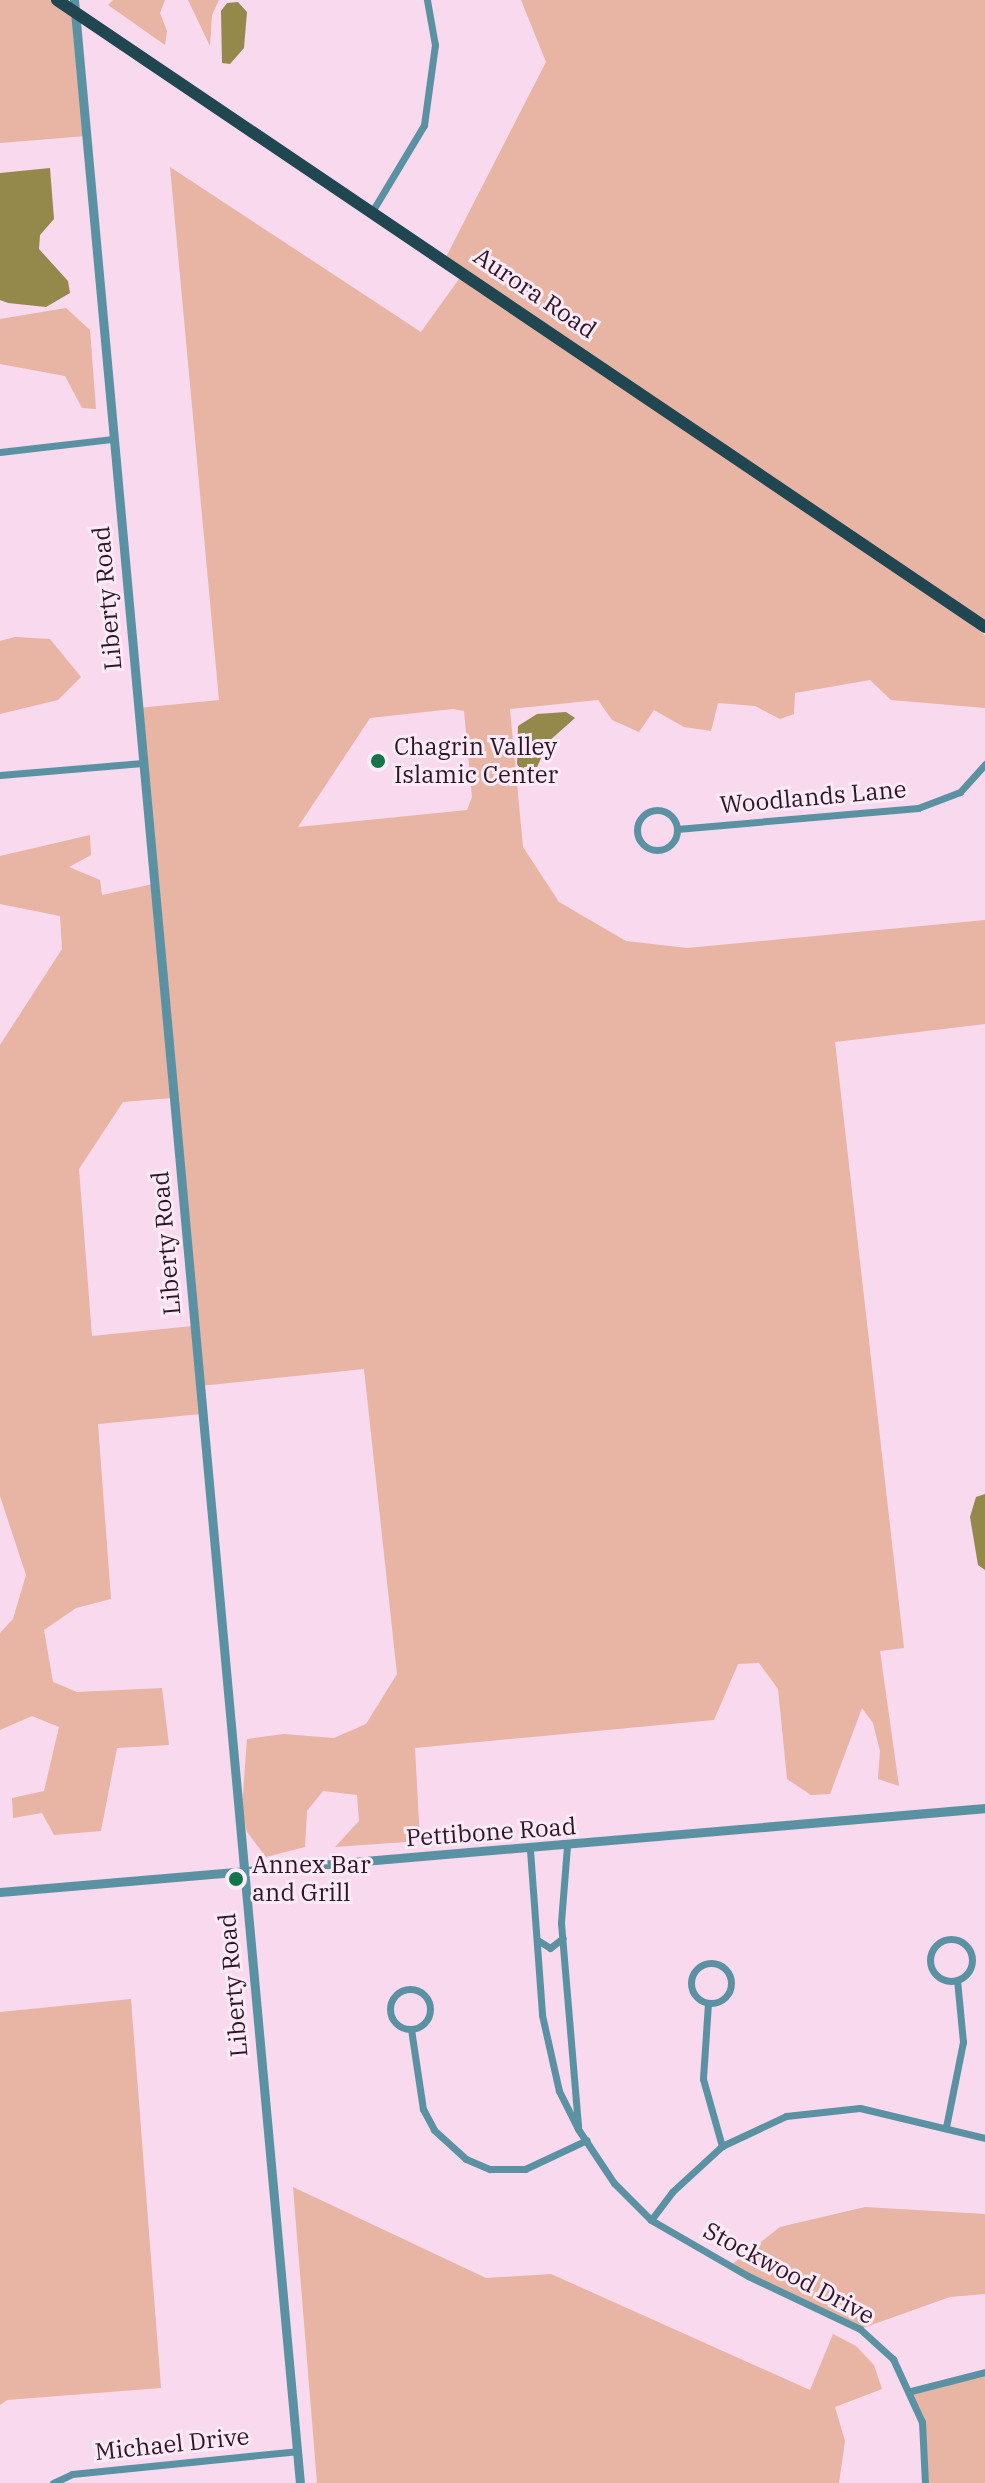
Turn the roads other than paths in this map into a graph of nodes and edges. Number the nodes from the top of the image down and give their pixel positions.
1 (57, 0) edge
2 (427, 0) edge
3 (74, 6) edge
4 (373, 210) junction
5 (113, 439) junction
6 (0, 452) edge
7 (985, 627) edge
8 (142, 763) junction
9 (985, 764) edge
10 (0, 775) edge
11 (677, 829) junction
12 (985, 1808) edge
13 (567, 1846) junction
14 (530, 1850) junction
15 (242, 1872) junction
16 (0, 1892) edge
17 (563, 1938) junction
18 (537, 1939) junction
19 (957, 1980) junction
20 (708, 2003) junction
21 (411, 2029) junction
22 (946, 2127) junction
23 (578, 2129) junction
24 (985, 2138) edge
25 (587, 2140) junction
26 (722, 2146) junction
27 (651, 2220) junction
28 (985, 2372) edge
29 (911, 2391) junction
30 (297, 2451) junction
31 (53, 2483) edge
32 (300, 2483) edge
33 (925, 2483) edge

1 - 3 main road, Aurora Road
2 - 4 street
3 - 4 main road, Aurora Road
3 - 5 street, Liberty Road
4 - 7 main road, Aurora Road
5 - 6 street
5 - 8 street, Liberty Road
8 - 10 street
8 - 15 street, Liberty Road
9 - 11 street, Woodlands Lane
11 - 11 street, Woodlands Lane
12 - 13 street, Pettibone Road
13 - 14 street, Pettibone Road
13 - 17 street
14 - 15 street, Pettibone Road
14 - 18 street, Stockwood Drive
15 - 16 street, Pettibone Road
15 - 30 street, Liberty Road
17 - 18 street
17 - 23 street
18 - 23 street, Stockwood Drive
19 - 19 street
19 - 22 street
20 - 20 street
20 - 26 street
21 - 21 street
21 - 25 street
22 - 24 street
22 - 26 street
23 - 25 street, Stockwood Drive
25 - 27 street, Stockwood Drive
26 - 27 street
27 - 29 street, Stockwood Drive
28 - 29 street
29 - 33 street, Stockwood Drive
30 - 31 street, Michael Drive
30 - 32 street, Liberty Road

